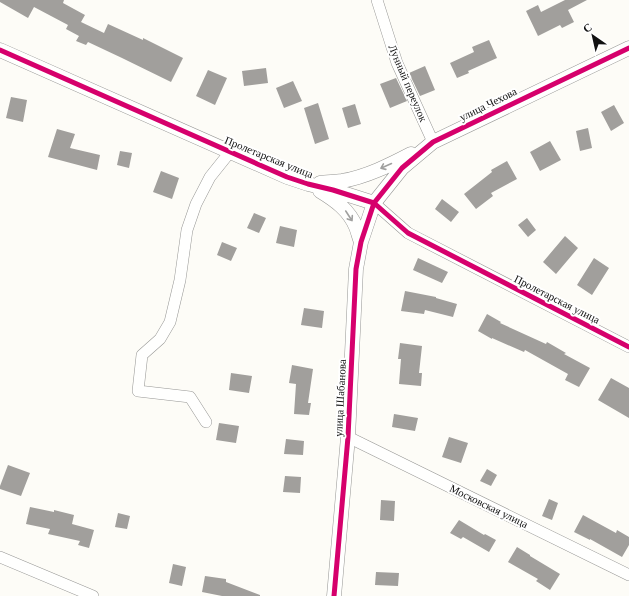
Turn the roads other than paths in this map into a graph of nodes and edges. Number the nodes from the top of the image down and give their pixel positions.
1 (377, 0) edge
2 (629, 48) edge
3 (0, 50) edge
4 (433, 142) junction
5 (230, 152) junction
6 (308, 184) junction
7 (374, 203) junction
8 (361, 242) junction
9 (629, 347) edge
10 (206, 422) dead end
11 (348, 437) junction
12 (0, 557) edge
13 (629, 575) edge
14 (93, 596) edge
15 (334, 596) edge

1 - 4 street, Лунный переулок
2 - 4 street, улица Чехова
3 - 5 street, Пролетарская улица
4 -> 6 street
4 - 7 street, улица Чехова
5 - 6 street, Пролетарская улица
5 - 10 street
6 - 7 street, Пролетарская улица
6 -> 8 street
7 - 8 street, улица Шабанова
7 - 9 street, Пролетарская улица
8 - 11 street, улица Шабанова
11 - 13 street, Московская улица
11 - 15 street, улица Шабанова
12 - 14 street

